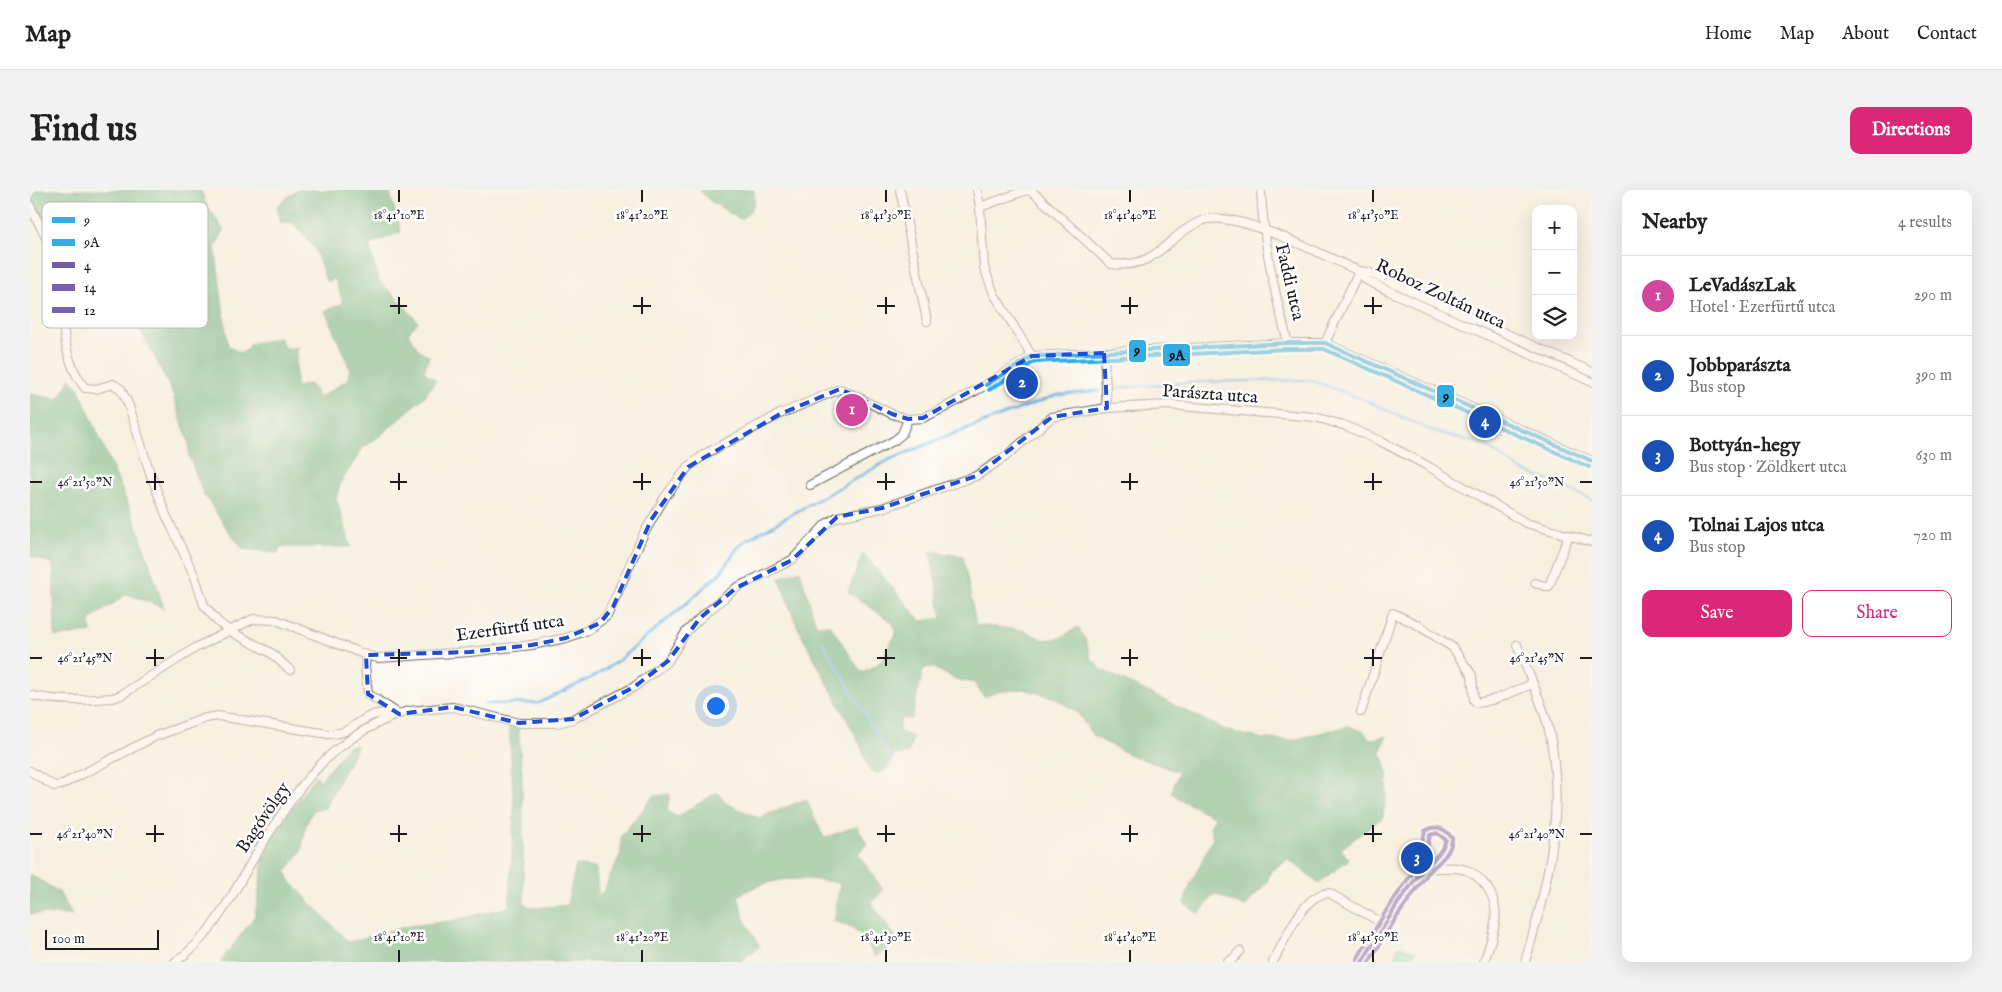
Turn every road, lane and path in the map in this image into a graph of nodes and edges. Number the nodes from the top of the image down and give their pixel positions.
1 (900, 190) edge
2 (977, 190) edge
3 (1261, 190) edge
4 (30, 206) edge
5 (980, 207) junction
6 (1263, 229) junction
7 (42, 231) edge
8 (1359, 271) junction
9 (927, 321) dead end
10 (64, 328) edge
11 (1288, 342) junction
12 (1325, 343) junction
13 (1104, 354) junction
14 (1032, 356) junction
15 (1592, 372) edge
16 (1592, 382) edge
17 (1107, 408) junction
18 (908, 420) junction
19 (1592, 461) edge
20 (810, 485) dead end
21 (826, 524) joint
22 (1568, 537) junction
23 (1592, 542) edge
24 (1535, 582) dead end
25 (230, 631) junction
26 (1517, 645) dead end
27 (366, 655) junction
28 (290, 670) dead end
29 (1532, 684) junction
30 (30, 695) edge
31 (1361, 712) dead end
32 (389, 713) dead end
33 (399, 714) junction
34 (30, 770) edge
35 (1384, 924) junction
36 (1240, 951) dead end
37 (175, 962) edge
38 (1227, 962) edge
39 (1273, 962) edge
40 (1362, 962) edge
41 (1484, 962) edge
42 (1525, 962) edge

1 - 9 street
2 - 5 street
3 - 6 street, Faddi utca
4 - 7 street
5 - 6 street, Roboz Zoltán utca
5 - 14 street
6 - 8 street, Roboz Zoltán utca
6 - 11 street, Faddi utca
8 - 12 street
8 - 15 street, Roboz Zoltán utca
8 - 16 street, Roboz Zoltán utca
10 - 25 street
11 - 12 street
11 - 13 street
12 - 19 street
13 - 14 street
13 - 17 street
14 - 18 street
17 - 21 street, Parászta utca
17 - 22 street, Parászta utca
18 - 20 street
18 - 27 street, Ezerfürtű utca
21 - 33 street, Bagóvölgy
22 - 23 street, Parászta utca
22 - 24 street
25 - 27 street, Ezerfürtű utca
25 - 28 street
25 - 30 street, Ezerfürtű utca
26 - 29 street
27 - 33 street
29 - 31 street
29 - 42 street
32 - 34 street
33 - 37 street, Bagóvölgy
35 - 39 street
35 - 40 street
35 - 41 street
36 - 38 street

